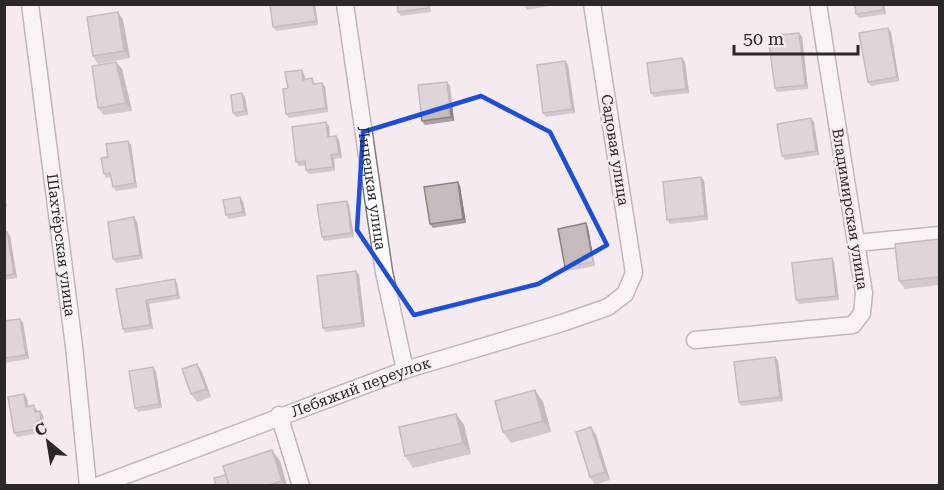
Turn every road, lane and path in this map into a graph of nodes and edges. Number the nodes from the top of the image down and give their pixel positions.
1 (30, 4) edge
2 (345, 4) edge
3 (592, 4) edge
4 (818, 4) edge
5 (939, 235) edge
6 (856, 243) junction
7 (625, 294) joint
8 (695, 340) dead end
9 (405, 370) junction
10 (279, 415) junction
11 (88, 486) edge
12 (97, 486) edge
13 (301, 486) edge

1 - 11 street, Шахтёрская улица
2 - 9 street, Липецкая улица
3 - 7 street, Садовая улица
4 - 6 street, Владимирская улица
5 - 6 street
6 - 8 street, Владимирская улица
7 - 9 street, Лебяжий переулок
9 - 10 street, Лебяжий переулок
10 - 12 street, Лебяжий переулок
10 - 13 street

